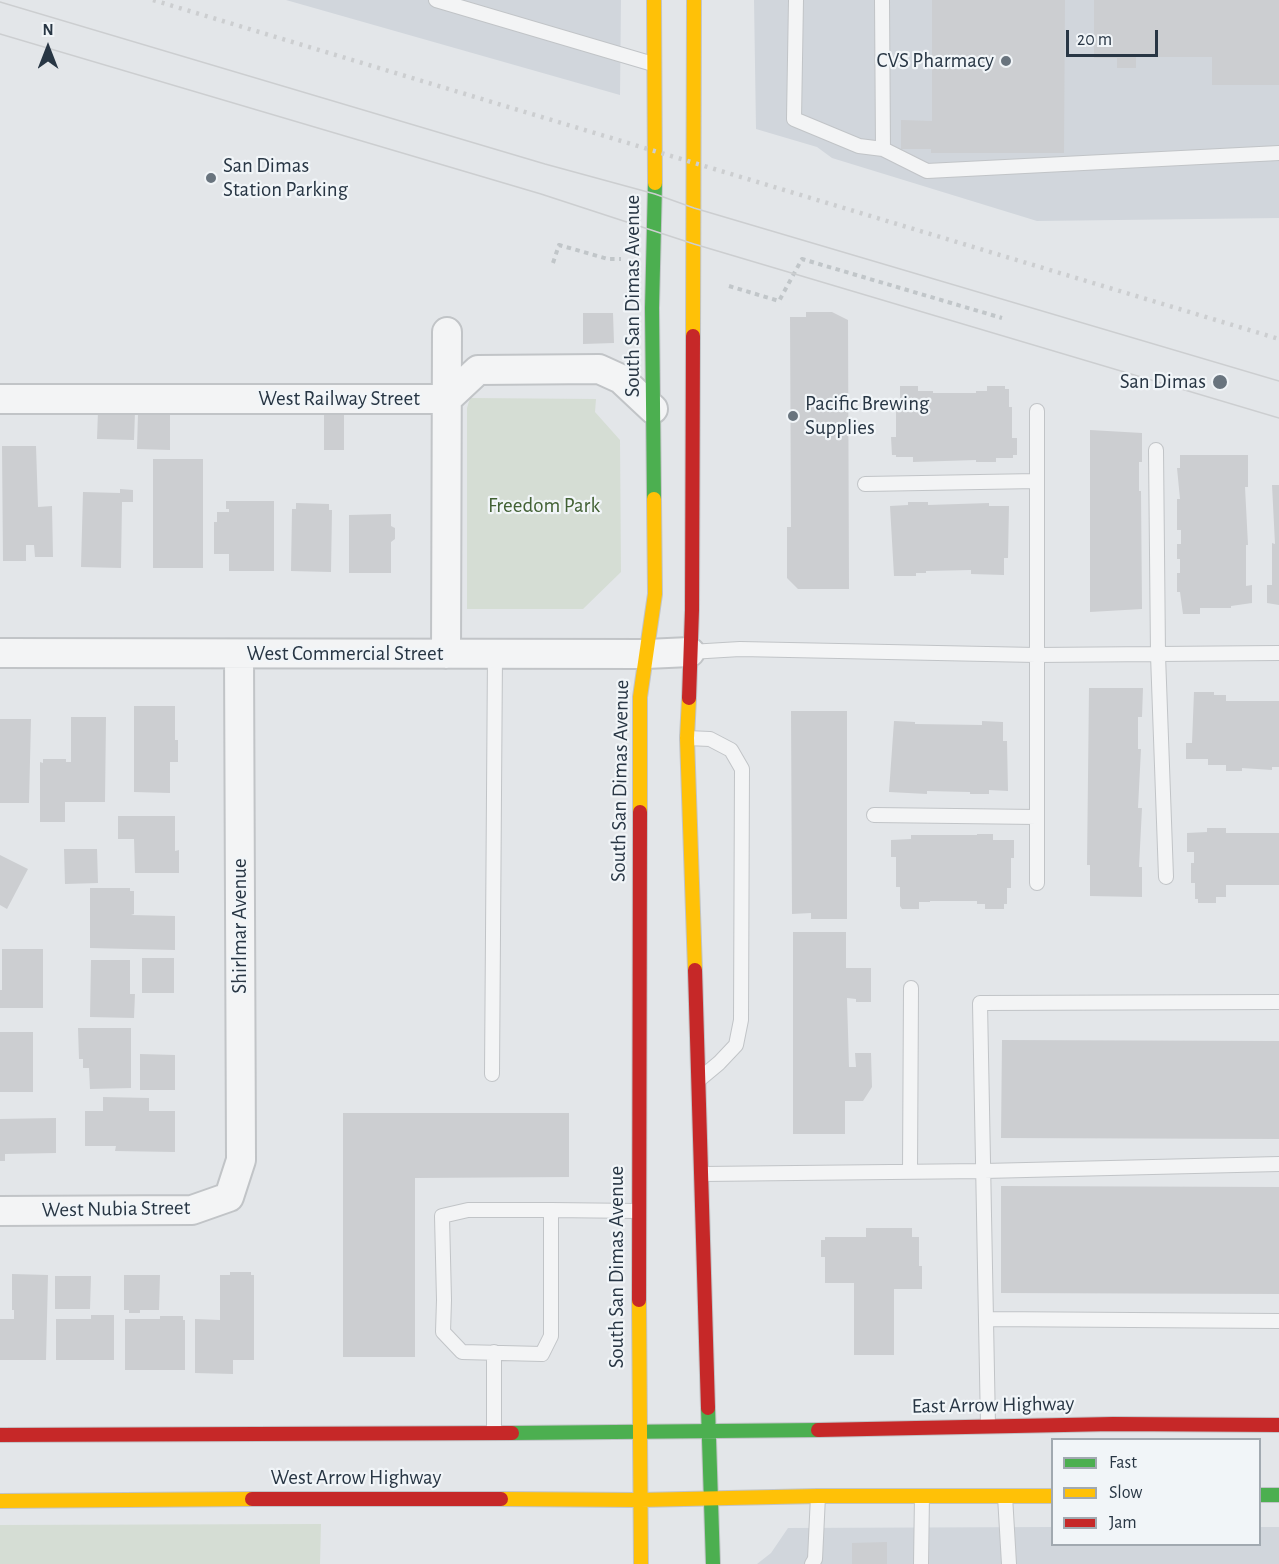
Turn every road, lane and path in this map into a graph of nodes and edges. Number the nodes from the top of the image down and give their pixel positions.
1 (436, 0) edge
2 (654, 0) edge
3 (694, 0) edge
4 (796, 0) edge
5 (882, 0) edge
6 (653, 63) junction
7 (883, 149) junction
8 (1279, 153) edge
9 (626, 259) dead end
10 (553, 263) dead end
11 (729, 286) dead end
12 (1002, 318) dead end
13 (447, 332) dead end
14 (0, 399) edge
15 (447, 399) junction
16 (653, 409) junction
17 (1037, 411) dead end
18 (1156, 450) dead end
19 (1037, 481) junction
20 (865, 484) dead end
21 (690, 652) junction
22 (0, 653) edge
23 (1279, 653) edge
24 (239, 654) junction
25 (446, 654) junction
26 (495, 654) junction
27 (646, 654) junction
28 (1036, 655) junction
29 (1158, 655) junction
30 (687, 738) junction
31 (874, 815) dead end
32 (1037, 817) junction
33 (1166, 877) dead end
34 (1037, 883) dead end
35 (911, 988) dead end
36 (1279, 1002) edge
37 (492, 1074) dead end
38 (699, 1079) junction
39 (1279, 1164) edge
40 (984, 1171) junction
41 (910, 1172) junction
42 (702, 1174) junction
43 (230, 1197) joint
44 (551, 1210) junction
45 (0, 1211) edge
46 (638, 1211) junction
47 (986, 1319) junction
48 (1279, 1321) edge
49 (494, 1352) junction
50 (1279, 1425) edge
51 (988, 1426) junction
52 (639, 1431) junction
53 (494, 1432) junction
54 (708, 1432) junction
55 (0, 1435) edge
56 (1261, 1495) edge
57 (1279, 1495) edge
58 (818, 1496) junction
59 (922, 1496) junction
60 (1005, 1496) junction
61 (1051, 1496) edge
62 (712, 1499) junction
63 (640, 1500) junction
64 (0, 1501) edge
65 (641, 1564) edge
66 (713, 1564) edge
67 (812, 1564) edge
68 (921, 1564) edge
69 (1009, 1564) edge

1 - 6 lane
2 - 6 street, South San Dimas Avenue
3 - 21 street
4 - 7 lane
5 - 7 lane
6 - 16 street, South San Dimas Avenue
7 - 8 lane
9 - 10 path
11 - 12 path
13 - 15 street
14 - 15 street, West Railway Street
15 - 16 street, West Railway Street
15 - 25 street
16 - 27 street, South San Dimas Avenue
17 - 19 lane
18 - 29 lane
19 - 20 lane
19 - 28 lane
21 - 27 street, West Commercial Street
21 - 28 lane
21 - 30 street
22 - 24 street, West Commercial Street
23 - 29 lane
24 - 25 street, West Commercial Street
24 - 43 street, Shirlmar Avenue
25 - 26 street, West Commercial Street
26 - 27 street, West Commercial Street
26 - 37 lane
27 - 46 street, South San Dimas Avenue
28 - 29 lane
28 - 32 lane
29 - 33 lane
30 - 38 street
30 - 38 lane
31 - 32 lane
32 - 34 lane
35 - 41 lane
36 - 40 lane
38 - 42 street
39 - 40 lane
40 - 41 lane
40 - 47 lane
41 - 42 lane
42 - 54 street
43 - 45 street, West Nubia Street
44 - 46 lane
44 - 49 lane
44 - 49 lane
46 - 52 street, South San Dimas Avenue
47 - 48 lane
47 - 51 lane
49 - 53 lane
50 - 51 street, East Arrow Highway
51 - 54 street, East Arrow Highway
52 - 53 street
52 - 54 street
52 - 63 street, South San Dimas Avenue
53 - 55 street
54 - 62 street
56 - 57 street
58 - 59 street
58 - 62 street
58 - 67 lane
59 - 60 street
59 - 68 lane
60 - 61 street
60 - 69 lane
62 - 63 street, West Arrow Highway
62 - 66 street
63 - 64 street, West Arrow Highway
63 - 65 street, South San Dimas Avenue

